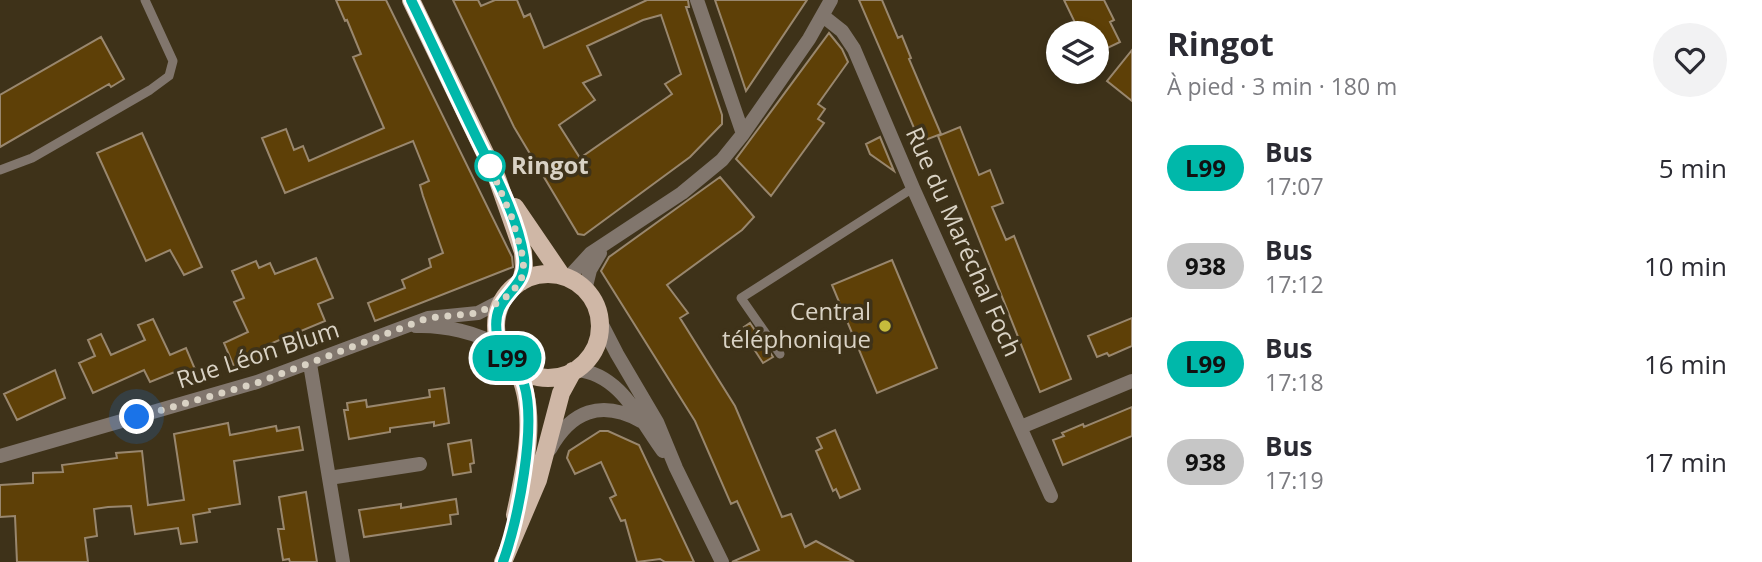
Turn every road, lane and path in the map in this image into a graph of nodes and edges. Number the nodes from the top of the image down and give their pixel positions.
1 (145, 0) edge
2 (411, 0) edge
3 (697, 0) edge
4 (831, 0) edge
5 (822, 16) junction
6 (743, 134) junction
7 (0, 170) edge
8 (497, 178) junction
9 (913, 188) junction
10 (613, 239) junction
11 (565, 277) junction
12 (521, 282) junction
13 (585, 290) junction
14 (503, 300) junction
15 (599, 319) junction
16 (408, 326) junction
17 (501, 348) junction
18 (779, 354) dead end
19 (310, 364) junction
20 (516, 367) junction
21 (575, 370) junction
22 (1132, 381) edge
23 (641, 421) junction
24 (1021, 427) junction
25 (0, 456) edge
26 (544, 459) junction
27 (420, 464) dead end
28 (676, 468) junction
29 (329, 478) junction
30 (1051, 496) dead end
31 (505, 556) edge
32 (343, 562) edge
33 (722, 562) edge

1 - 7 lane
2 - 8 main road
3 - 6 street
4 - 5 street
5 - 6 street
5 - 9 street, Rue du Maréchal Foch
6 - 10 street
8 - 11 main road
8 - 12 main road
9 - 18 lane
9 - 24 street, Rue du Maréchal Foch
10 - 11 street
10 - 13 street
11 - 12 main road
11 - 13 main road
12 - 14 main road
13 - 15 main road
14 - 16 street, Rue Léon Blum
14 - 17 main road
15 - 21 main road
15 - 28 street
16 - 17 street, Rue Léon Blum
16 - 19 street, Rue Léon Blum
17 - 20 main road
19 - 25 street, Rue Léon Blum
19 - 29 street
20 - 21 main road
20 - 31 main road
21 - 23 street
21 - 26 main road
22 - 24 street
23 - 26 street
23 - 28 street
24 - 30 street, Rue du Maréchal Foch
26 - 31 main road
27 - 29 street
28 - 33 street
29 - 32 street

